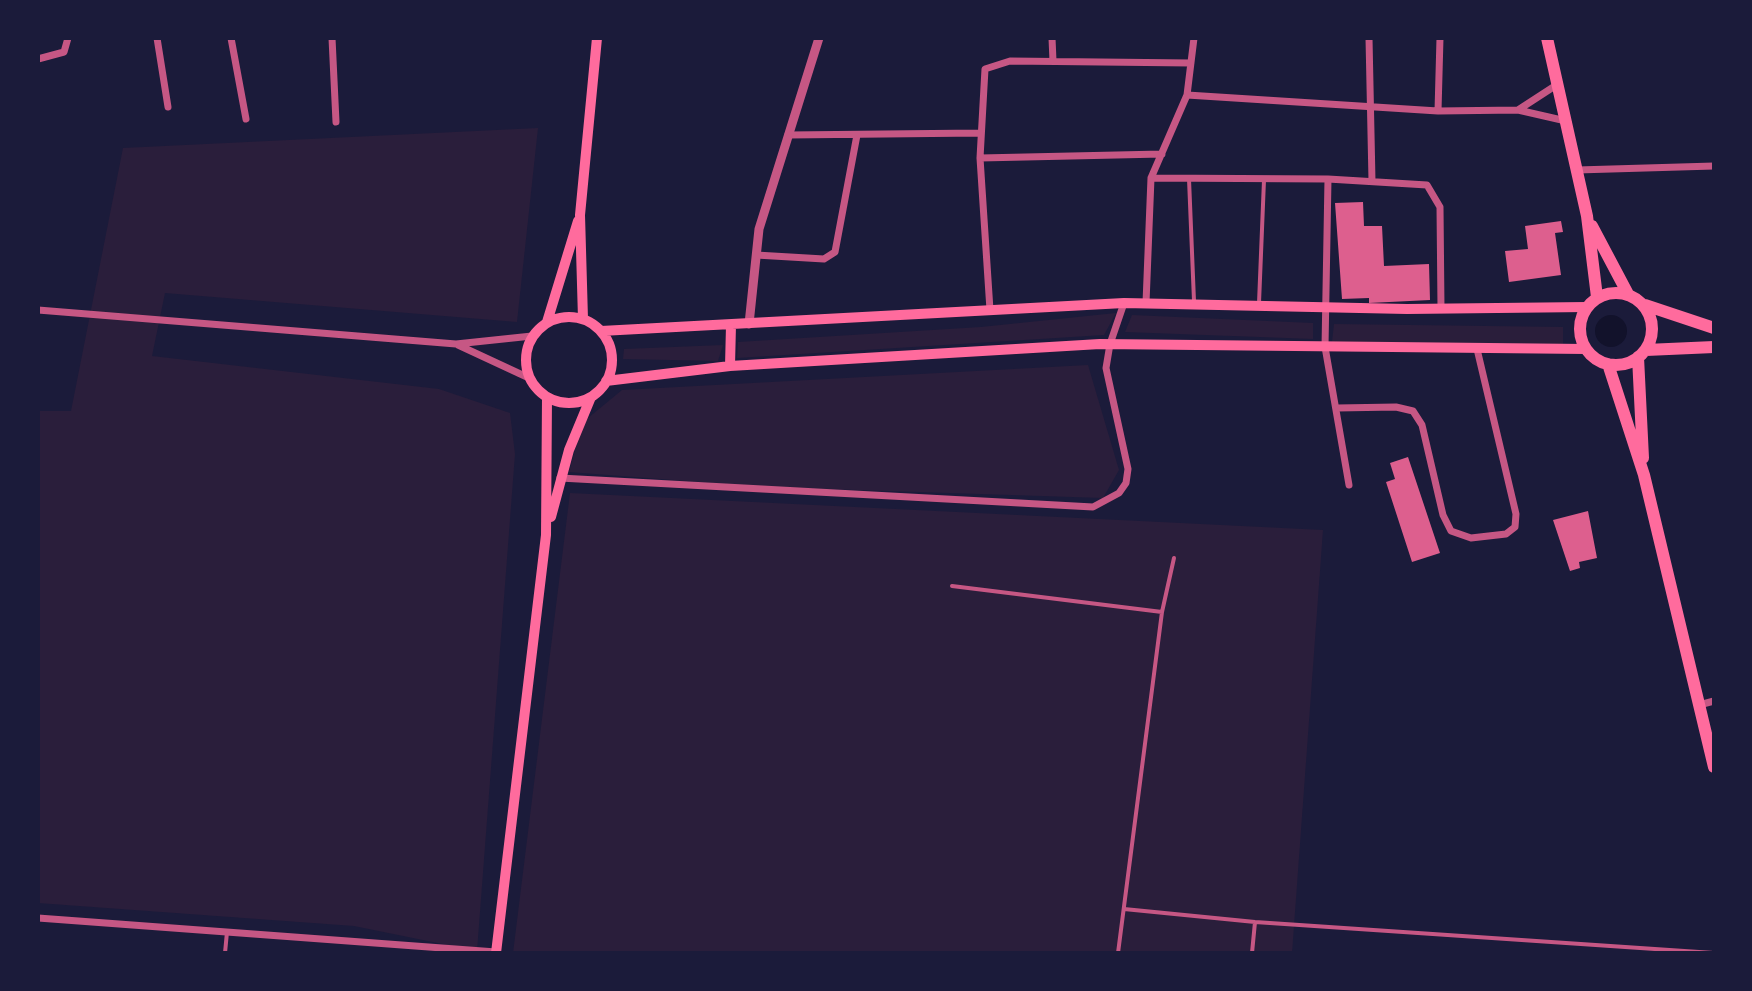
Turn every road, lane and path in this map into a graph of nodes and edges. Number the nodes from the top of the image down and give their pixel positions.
1 (68, 38) edge
2 (157, 38) edge
3 (231, 38) edge
4 (332, 38) edge
5 (597, 38) edge
6 (819, 38) edge
7 (1052, 38) edge
8 (1194, 38) edge
9 (1369, 38) edge
10 (1440, 38) edge
11 (1547, 38) edge
12 (38, 59) edge
13 (1053, 61) junction
14 (1191, 63) junction
15 (1558, 84) junction
16 (1187, 95) junction
17 (1369, 104) junction
18 (168, 107) dead end
19 (1518, 110) junction
20 (1438, 111) junction
21 (246, 119) dead end
22 (1566, 121) junction
23 (336, 122) dead end
24 (980, 133) junction
25 (788, 135) junction
26 (857, 135) junction
27 (1162, 154) junction
28 (980, 158) junction
29 (1714, 166) edge
30 (1577, 170) junction
31 (1151, 178) junction
32 (1189, 179) junction
33 (1328, 179) junction
34 (1264, 180) junction
35 (1372, 181) junction
36 (580, 215) junction
37 (1587, 216) junction
38 (756, 255) junction
39 (1628, 294) junction
40 (1597, 297) junction
41 (1124, 303) junction
42 (1146, 303) junction
43 (1194, 304) junction
44 (1259, 305) junction
45 (1644, 305) junction
46 (1326, 306) junction
47 (1587, 307) junction
48 (1441, 308) junction
49 (38, 310) edge
50 (990, 310) junction
51 (583, 319) junction
52 (547, 322) junction
53 (749, 324) junction
54 (731, 325) junction
55 (1714, 328) edge
56 (601, 331) junction
57 (532, 336) junction
58 (456, 344) junction
59 (1110, 344) junction
60 (1325, 347) junction
61 (1714, 347) edge
62 (1477, 349) junction
63 (1586, 349) junction
64 (1642, 354) junction
65 (1608, 364) junction
66 (730, 366) junction
67 (529, 378) junction
68 (606, 381) junction
69 (547, 397) junction
70 (591, 397) junction
71 (1337, 408) junction
72 (1644, 475) junction
73 (560, 478) junction
74 (1349, 485) dead end
75 (546, 535) junction
76 (1174, 558) dead end
77 (952, 586) dead end
78 (1162, 612) junction
79 (1714, 701) edge
80 (1699, 705) junction
81 (1714, 767) edge
82 (1124, 909) junction
83 (38, 918) edge
84 (1255, 922) junction
85 (227, 932) junction
86 (445, 951) edge
87 (496, 952) edge
88 (225, 953) edge
89 (1118, 953) edge
90 (1252, 953) edge
91 (1714, 953) edge

1 - 12 street
2 - 18 street
3 - 21 street
4 - 23 street
5 - 36 main road
6 - 25 street
7 - 13 street
8 - 14 street
9 - 17 street
10 - 20 street
11 - 15 main road
13 - 14 street
13 - 24 street
14 - 16 street
15 - 19 street
15 - 22 main road
16 - 17 street
16 - 27 street
17 - 20 street
17 - 35 street
19 - 20 street
19 - 22 street
22 - 30 main road
24 - 26 street
24 - 28 street
25 - 26 street
25 - 38 street
26 - 38 street
27 - 28 street
27 - 31 street
28 - 50 street
29 - 30 street
30 - 37 main road
31 - 32 street
31 - 42 street
32 - 34 street
32 - 43 lane
33 - 34 street
33 - 35 street
33 - 46 street
34 - 44 lane
35 - 48 street
36 - 51 main road
36 - 52 main road
37 - 39 main road
37 - 40 main road
38 - 53 street
39 - 40 main road
39 - 45 main road
40 - 47 main road
41 - 42 main road
41 - 50 main road
41 - 59 street
42 - 43 main road
43 - 44 main road
44 - 46 main road
45 - 55 main road
45 - 64 main road
46 - 48 main road
46 - 60 street
47 - 48 main road
47 - 63 main road
49 - 58 street
50 - 53 main road
51 - 52 main road
51 - 56 main road
52 - 57 main road
53 - 54 main road
54 - 56 main road
54 - 66 main road
56 - 68 main road
57 - 58 street
57 - 67 main road
58 - 67 street
59 - 60 main road
59 - 66 main road
59 - 73 street
60 - 62 main road
60 - 71 street
61 - 64 main road
62 - 63 main road
62 - 71 street
63 - 65 main road
64 - 65 main road
64 - 72 main road
65 - 72 main road
66 - 68 main road
67 - 69 main road
68 - 70 main road
69 - 70 main road
69 - 75 main road
70 - 73 main road
71 - 74 street
72 - 80 main road
73 - 75 main road
75 - 87 main road
76 - 78 lane
77 - 78 lane
78 - 82 lane
79 - 80 street
80 - 81 main road
82 - 84 lane
82 - 89 lane
83 - 85 street
84 - 90 lane
84 - 91 lane
85 - 86 street
85 - 88 lane
86 - 87 street

